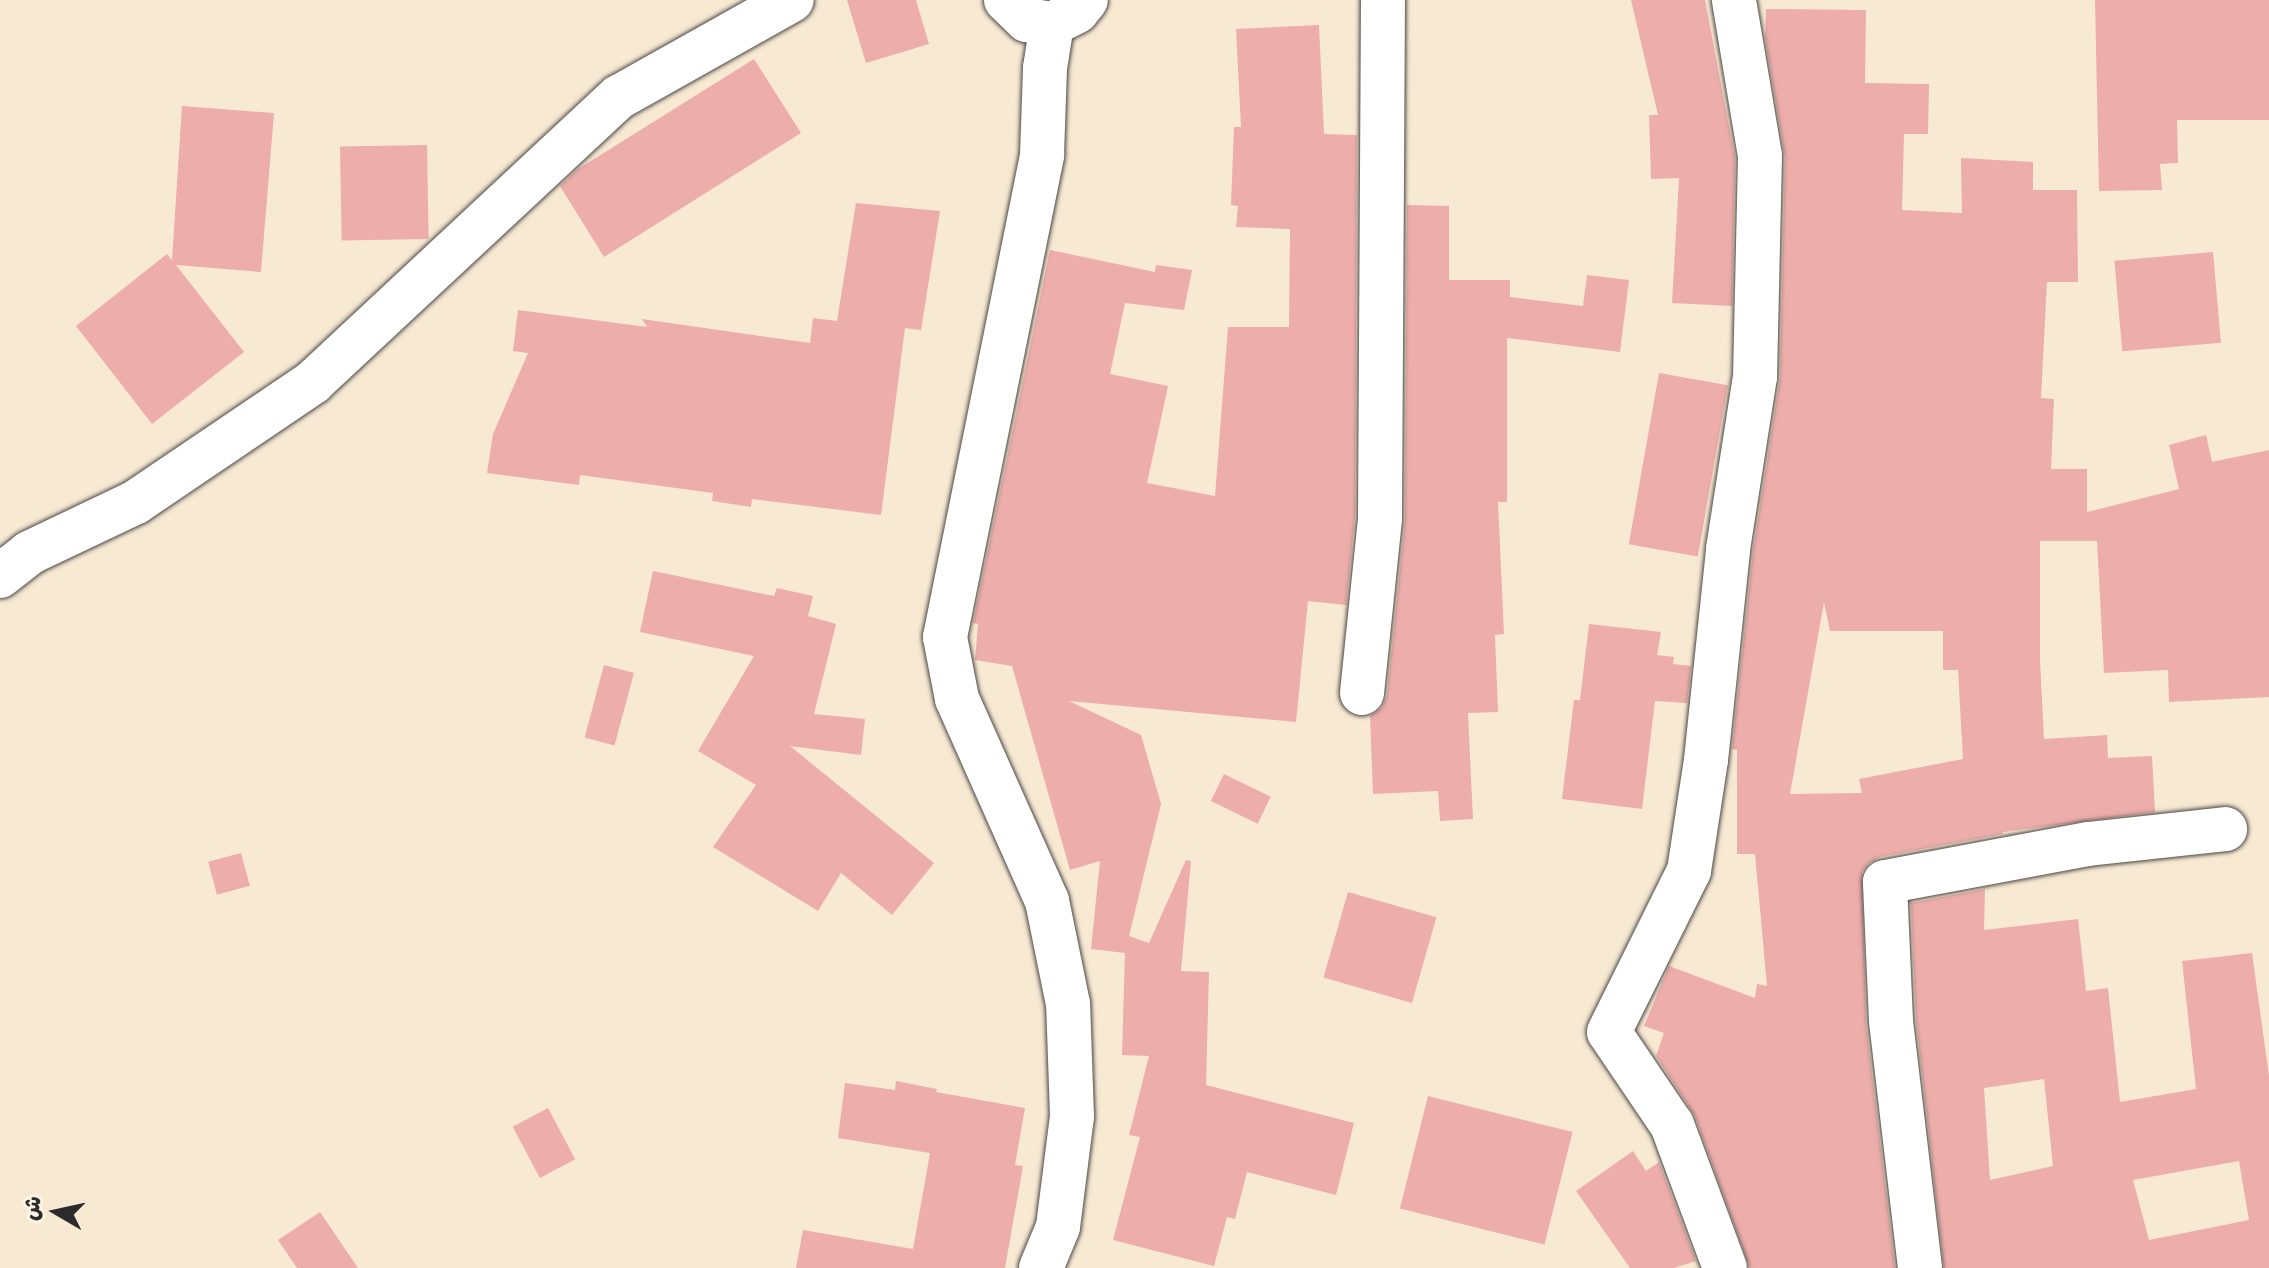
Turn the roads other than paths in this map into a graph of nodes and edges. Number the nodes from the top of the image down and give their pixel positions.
1 (792, 0) edge
2 (1006, 0) edge
3 (1383, 0) edge
4 (1734, 0) edge
5 (1069, 12) edge
6 (0, 576) edge
7 (1362, 693) dead end
8 (2225, 829) dead end
9 (1041, 1268) edge
10 (1725, 1268) edge
11 (1920, 1268) edge

1 - 6 street
2 - 5 street
3 - 7 street
4 - 10 street
5 - 9 street
8 - 11 street

